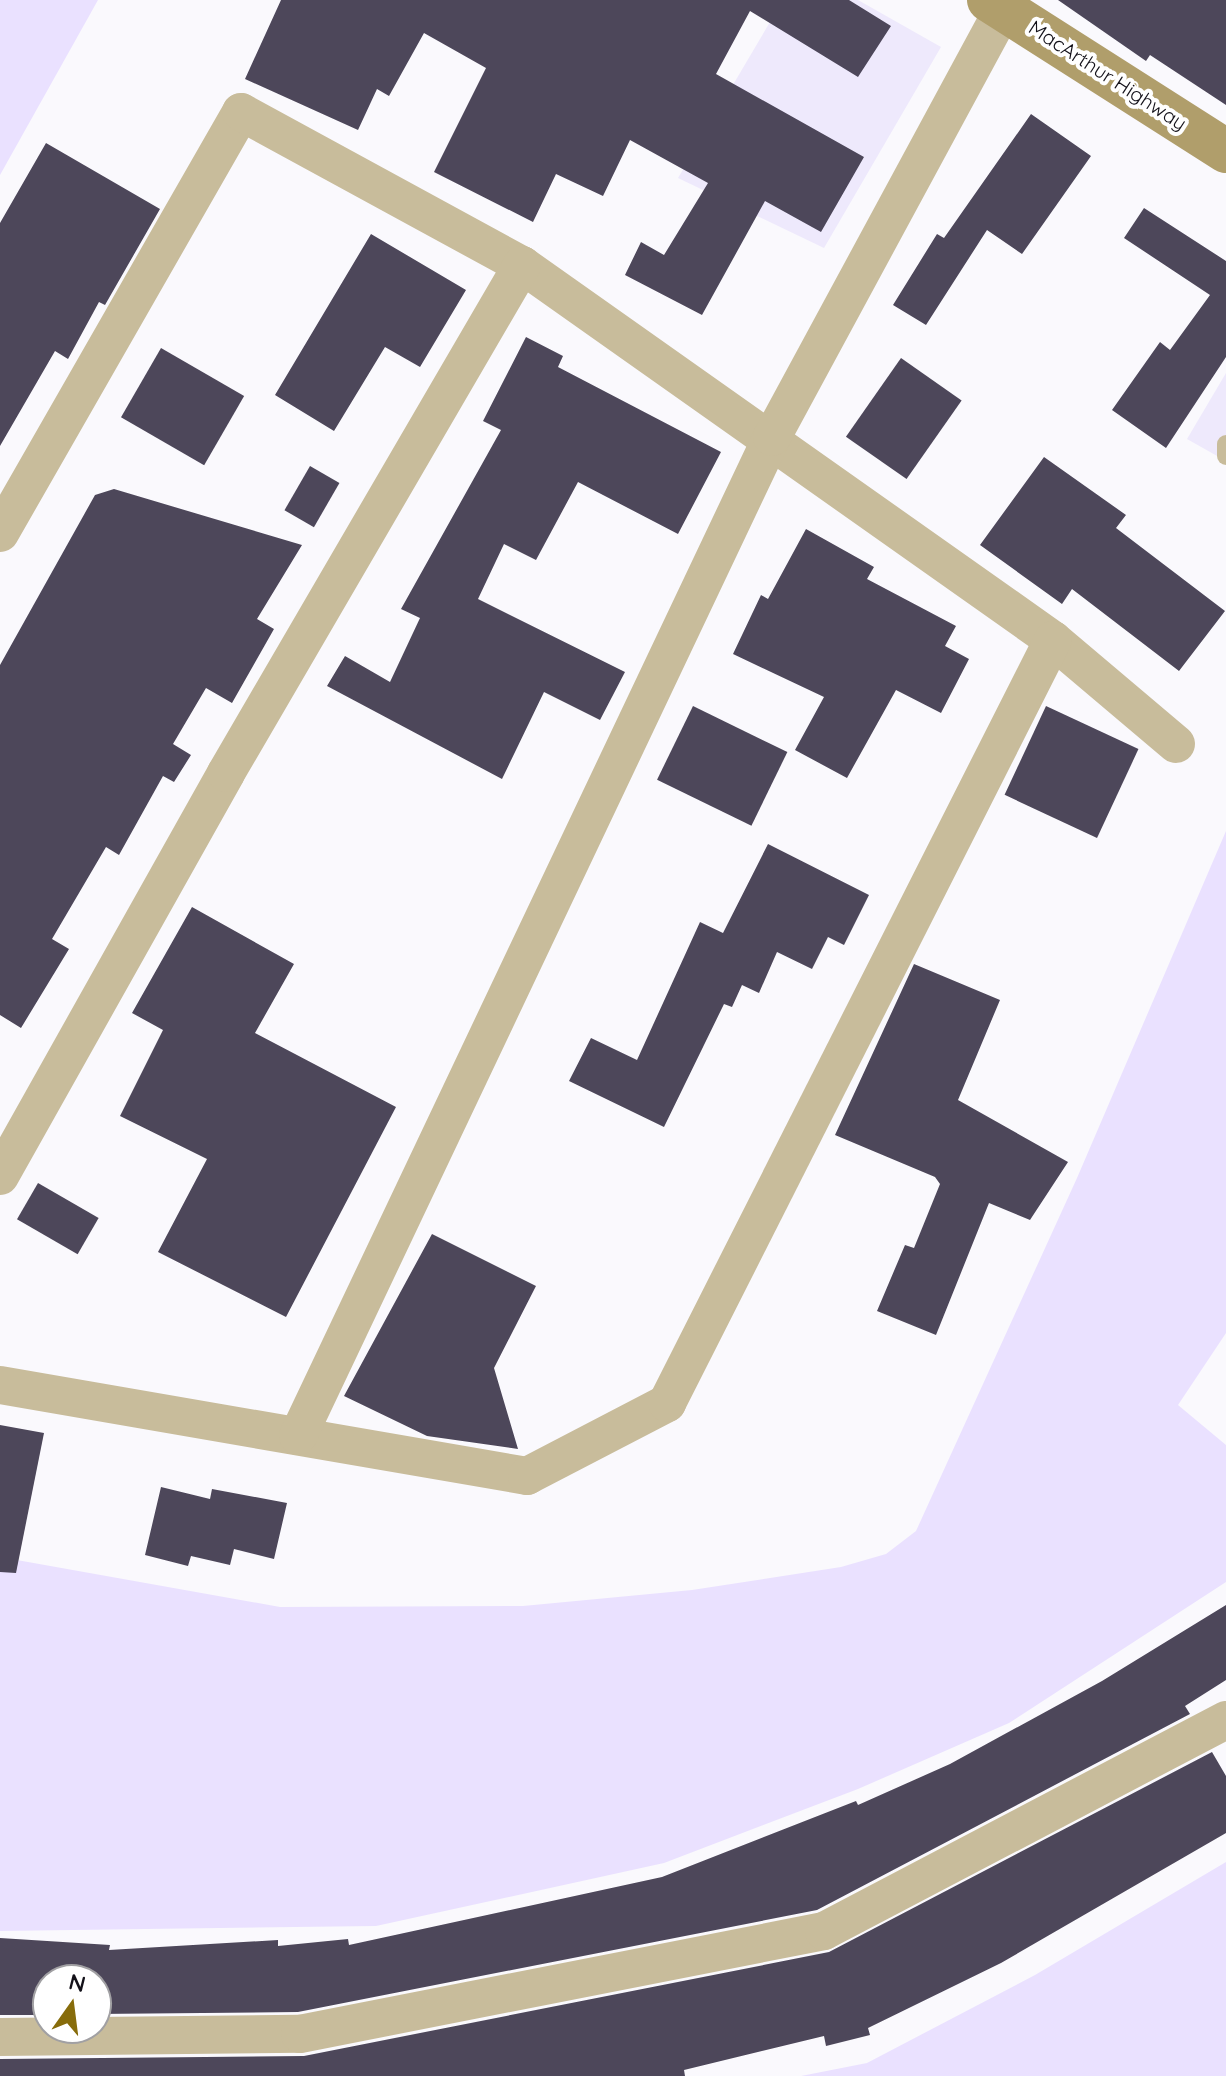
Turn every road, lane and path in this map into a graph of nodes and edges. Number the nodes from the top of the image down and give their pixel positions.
1 (996, 4) edge
2 (1226, 151) edge
3 (522, 265) junction
4 (772, 437) junction
5 (1226, 444) edge
6 (1226, 456) edge
7 (0, 533) edge
8 (1053, 640) junction
9 (1176, 744) dead end
10 (0, 1176) edge
11 (0, 1385) edge
12 (298, 1436) junction
13 (1226, 1720) edge
14 (0, 2037) edge

1 - 2 main road, MacArthur Highway
1 - 4 street
3 - 4 street
3 - 7 street
3 - 10 street
4 - 8 street
4 - 12 street
5 - 6 lane
8 - 9 street
8 - 12 street
11 - 12 street
13 - 14 street

